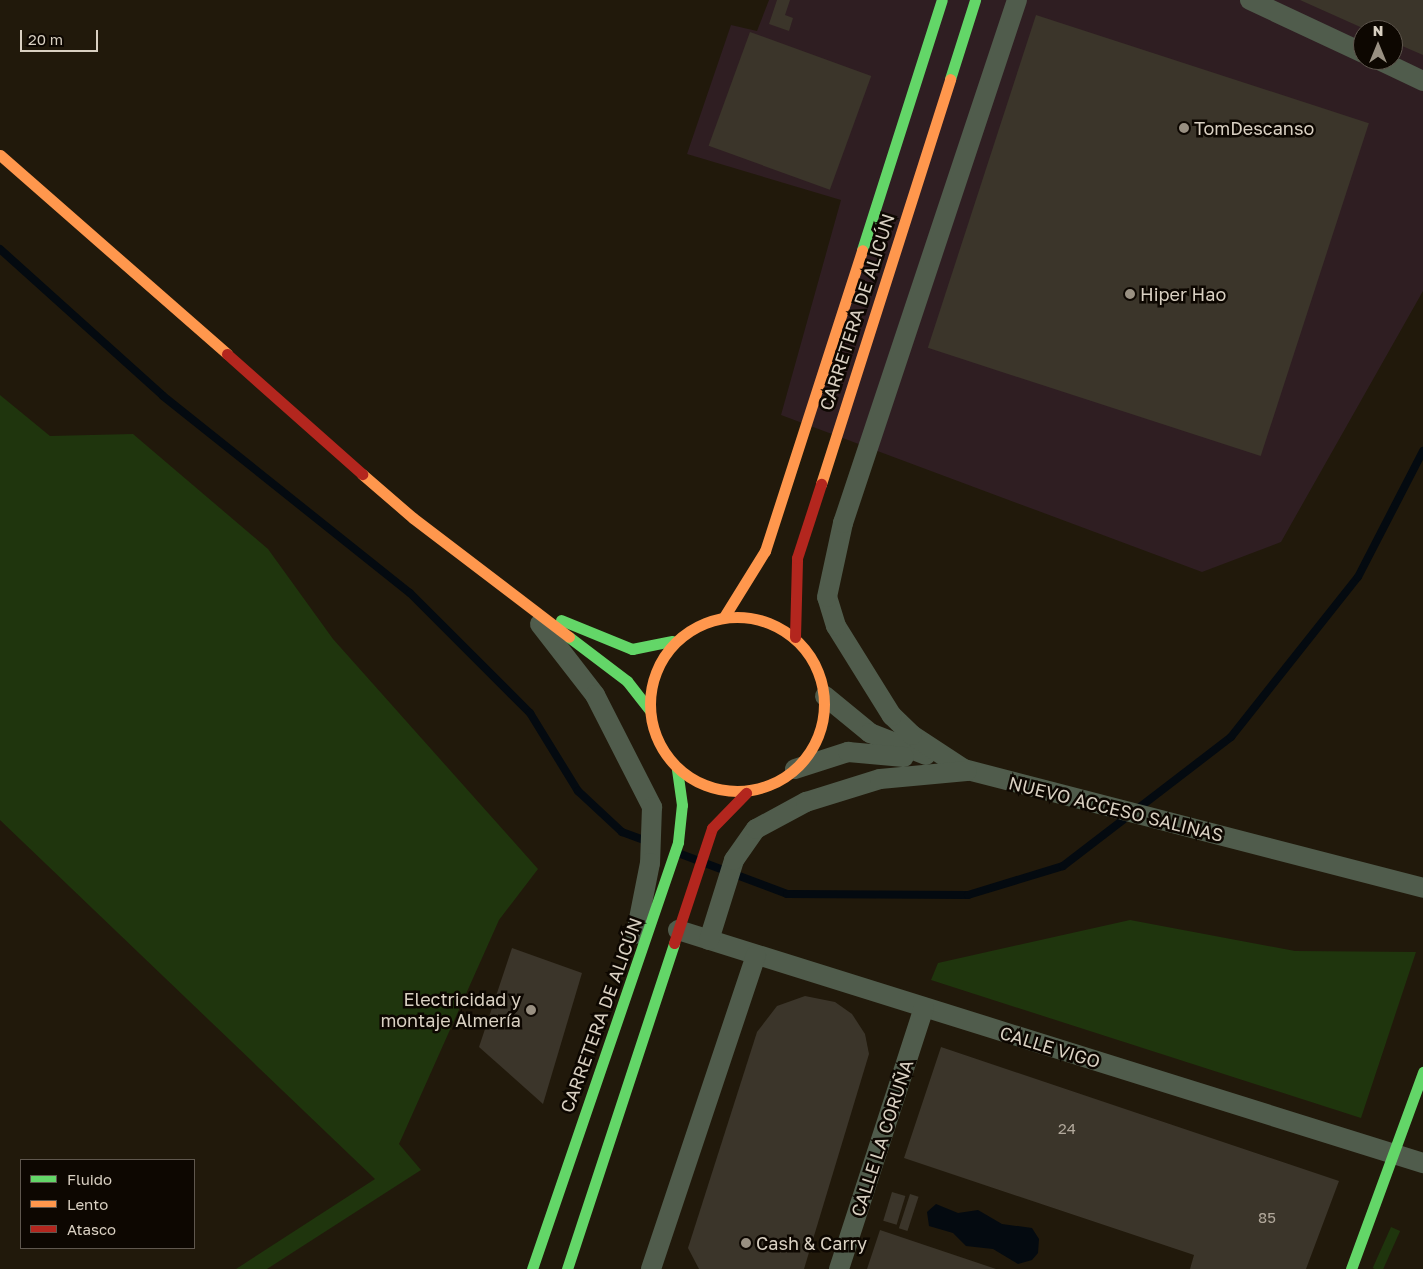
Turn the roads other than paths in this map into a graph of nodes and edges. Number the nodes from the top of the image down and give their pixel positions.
1 (942, 0) edge
2 (975, 0) edge
3 (1017, 0) edge
4 (1250, 0) edge
5 (1353, 48) edge
6 (1400, 70) edge
7 (1423, 81) edge
8 (0, 155) edge
9 (525, 605) junction
10 (724, 617) junction
11 (795, 637) junction
12 (672, 641) junction
13 (825, 696) junction
14 (649, 709) junction
15 (677, 768) junction
16 (795, 769) junction
17 (967, 771) junction
18 (746, 793) junction
19 (1423, 888) edge
20 (650, 906) junction
21 (681, 922) junction
22 (712, 931) junction
23 (756, 955) junction
24 (924, 1007) junction
25 (621, 1008) joint
26 (1423, 1072) edge
27 (1392, 1155) junction
28 (1423, 1163) edge
29 (532, 1269) edge
30 (568, 1269) edge
31 (651, 1269) edge
32 (839, 1269) edge
33 (1351, 1269) edge

1 - 10 main road, CARRETERA DE ALICÚN
2 - 11 main road, CARRETERA DE ALICÚN
3 - 17 street
4 - 5 street
6 - 7 street
8 - 9 main road
9 - 12 main road
9 - 14 main road
9 - 20 street
10 - 11 main road
10 - 12 main road
11 - 13 main road
12 - 14 main road
13 - 16 main road
13 - 17 street, NUEVO ACCESO SALINAS
14 - 15 main road
15 - 18 main road
15 - 20 main road, CARRETERA DE ALICÚN
16 - 17 street
16 - 18 main road
17 - 19 street, NUEVO ACCESO SALINAS
17 - 22 street
18 - 21 main road
20 - 25 street
21 - 22 street, CALLE VIGO
21 - 30 main road
22 - 23 street, CALLE VIGO
23 - 24 street, CALLE VIGO
23 - 31 street
24 - 27 street, CALLE VIGO
24 - 32 street, CALLE LA CORUÑA
25 - 29 main road, CARRETERA DE ALICÚN
26 - 27 main road
27 - 28 street, CALLE VIGO
27 - 33 main road

